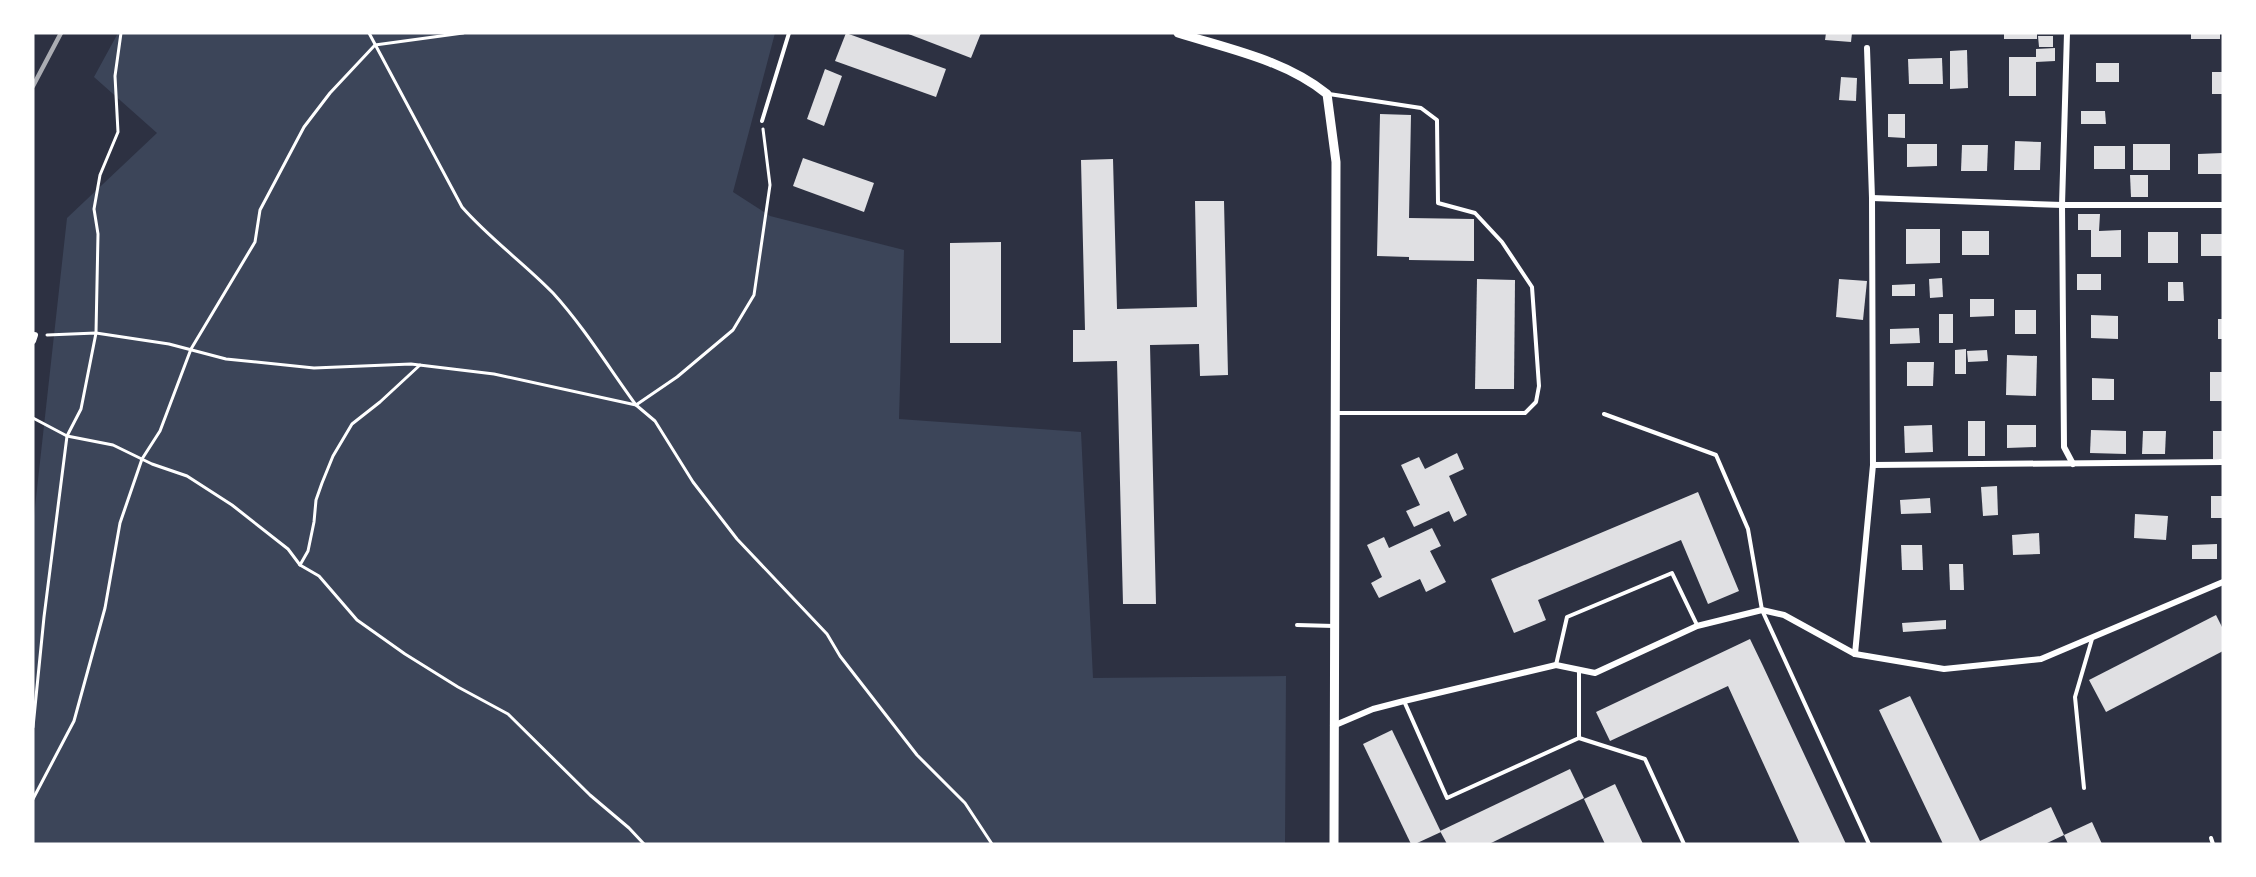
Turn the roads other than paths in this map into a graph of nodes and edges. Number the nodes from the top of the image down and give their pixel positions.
1 (789, 33) edge
2 (1178, 33) edge
3 (2067, 33) edge
4 (1867, 48) dead end
5 (1327, 94) junction
6 (762, 121) road end
7 (1872, 198) junction
8 (2062, 205) junction
9 (2223, 205) edge
10 (1336, 413) junction
11 (1604, 414) dead end
12 (2223, 462) edge
13 (2073, 464) junction
14 (1873, 465) junction
15 (2223, 582) edge
16 (1762, 610) junction
17 (1297, 625) dead end
18 (1334, 626) junction
19 (1697, 626) junction
20 (2092, 638) junction
21 (1855, 654) junction
22 (1556, 665) junction
23 (1579, 669) junction
24 (1404, 701) junction
25 (1333, 726) junction
26 (1579, 738) junction
27 (2085, 788) dead end
28 (2211, 838) dead end
29 (1334, 844) edge
30 (1684, 844) edge
31 (1869, 844) edge
32 (2213, 844) edge

1 - 6 lane
2 - 5 street
3 - 8 street
4 - 7 street
5 - 10 street
5 - 10 lane
7 - 8 street
7 - 14 street
8 - 9 street
8 - 13 street
10 - 18 street
11 - 16 lane
12 - 13 street
13 - 14 street
14 - 21 street
15 - 20 street
16 - 19 street
16 - 21 street
16 - 31 lane
17 - 18 lane
18 - 25 street
19 - 22 lane
19 - 23 street
20 - 21 street
20 - 27 lane
22 - 23 street
22 - 24 street
23 - 26 lane
24 - 25 street
24 - 26 lane
25 - 29 street
26 - 30 lane
28 - 32 lane

